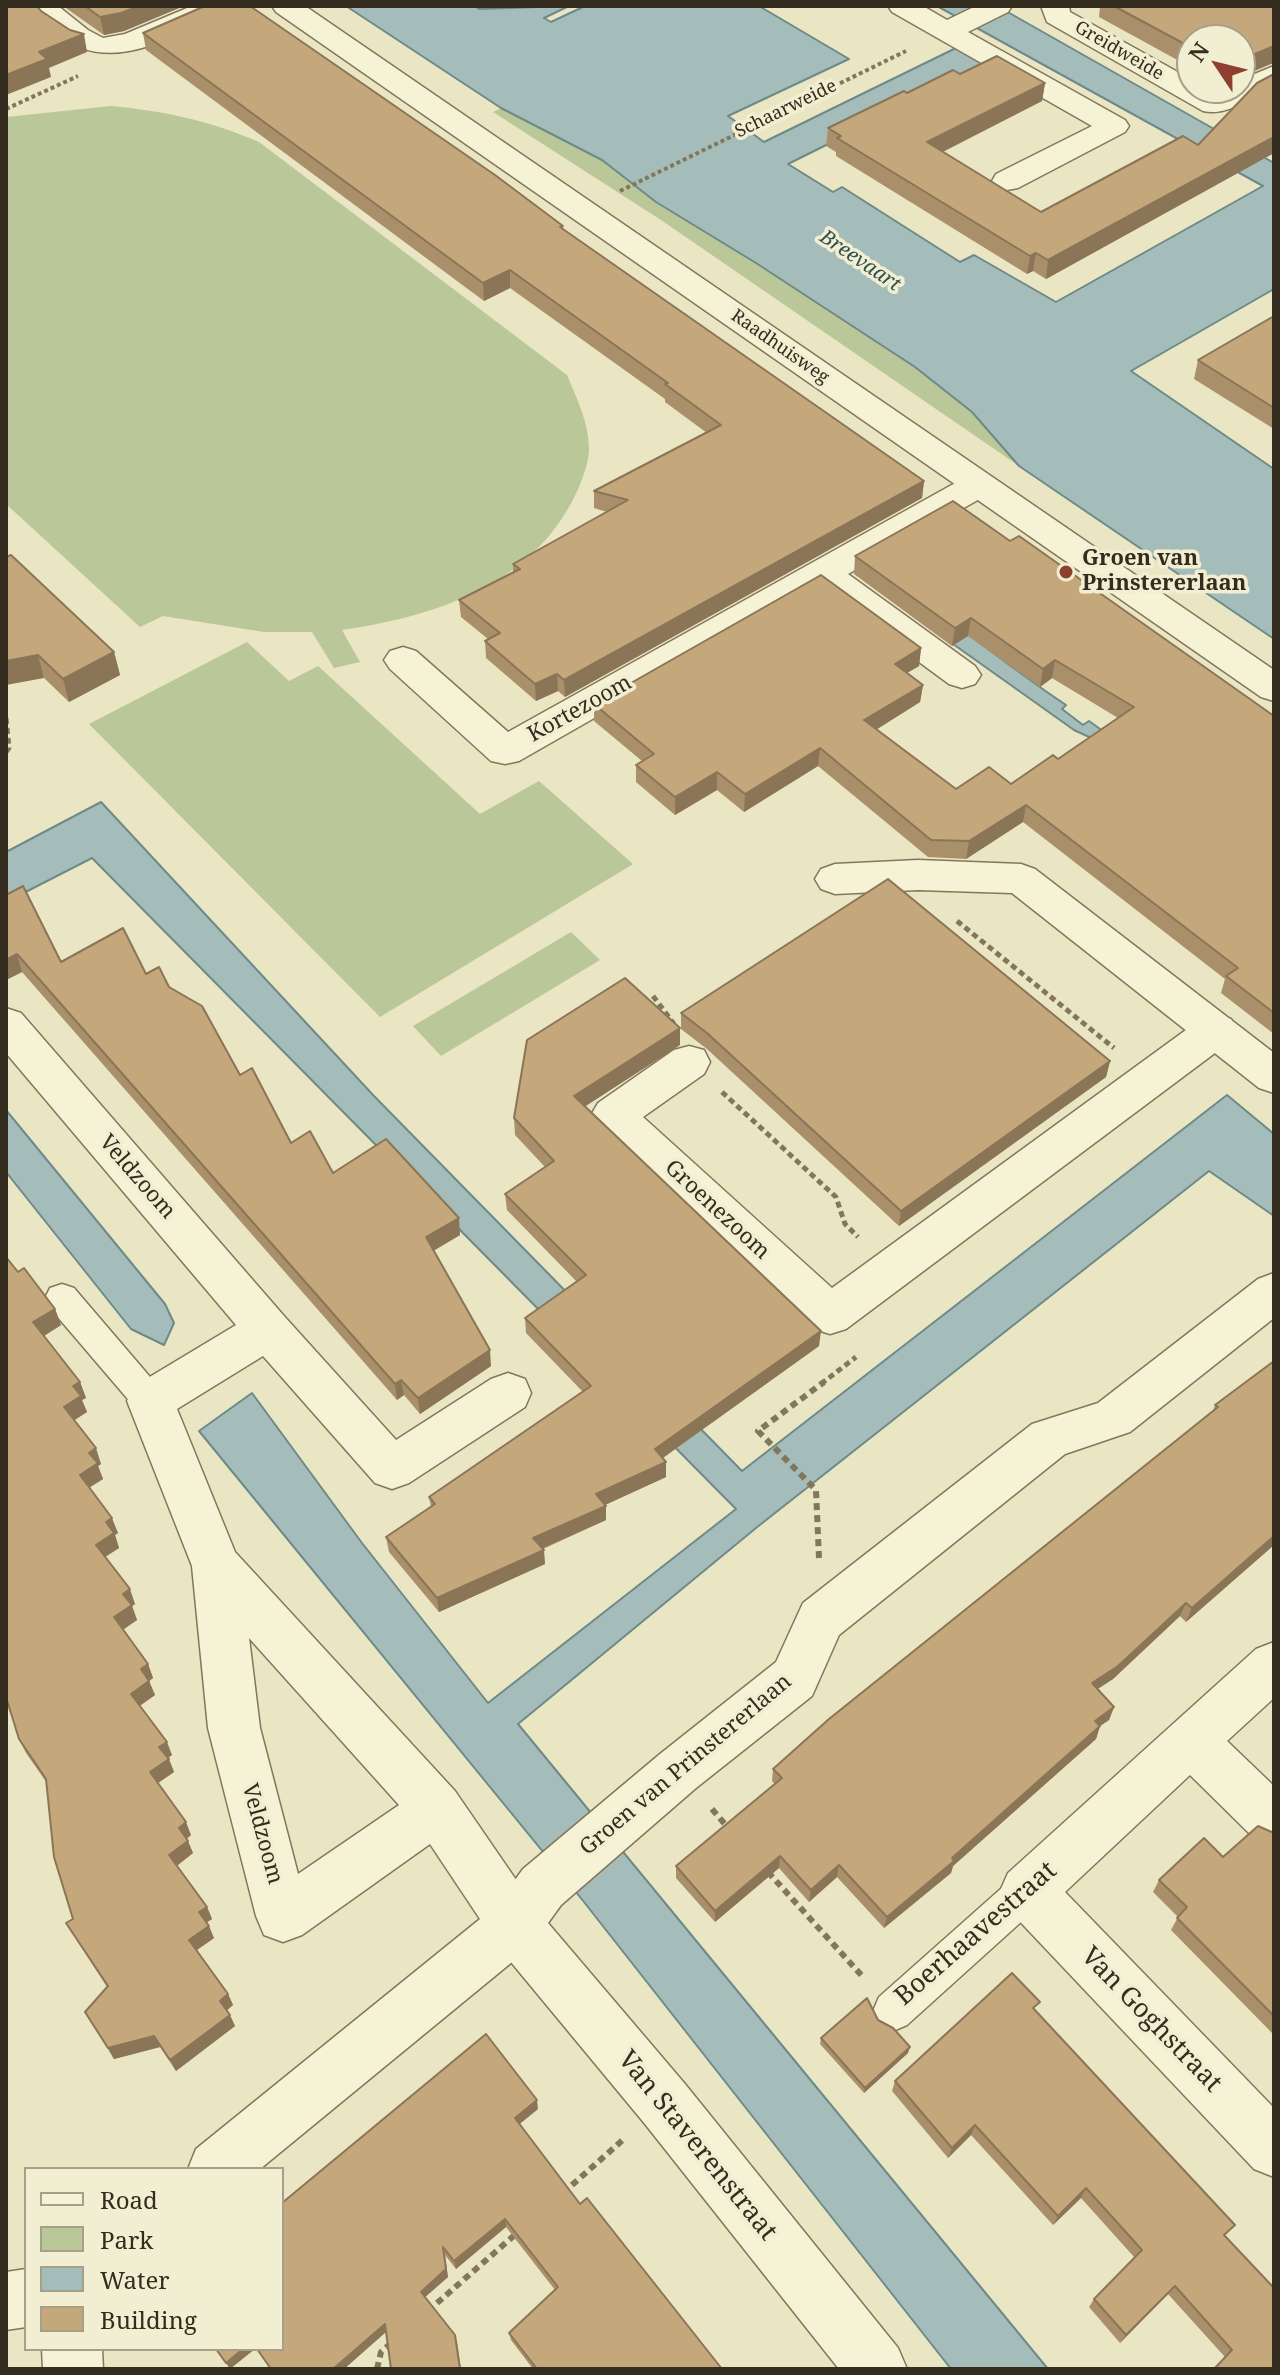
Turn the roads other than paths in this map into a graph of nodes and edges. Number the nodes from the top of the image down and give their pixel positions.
1 (41, 6) edge
2 (216, 6) edge
3 (286, 6) edge
4 (902, 6) edge
5 (998, 6) edge
6 (1055, 6) edge
7 (954, 28) junction
8 (1274, 75) edge
9 (1007, 181) dead end
10 (978, 485) junction
11 (822, 573) junction
12 (403, 660) dead end
13 (962, 675) dead end
14 (1274, 688) edge
15 (835, 879) dead end
16 (6, 1024) edge
17 (1216, 1030) junction
18 (689, 1062) road end
19 (1274, 1076) edge
20 (1274, 1292) edge
21 (62, 1298) dead end
22 (268, 1330) junction
23 (508, 1393) dead end
24 (150, 1401) junction
25 (216, 1566) junction
26 (1274, 1665) edge
27 (1190, 1740) junction
28 (437, 1809) junction
29 (1274, 1822) edge
30 (1027, 1891) junction
31 (528, 1906) junction
32 (893, 2011) road end
33 (1274, 2149) edge
34 (218, 2167) edge
35 (877, 2369) edge

1 - 2 street
3 - 10 street, Raadhuisweg
4 - 7 street
5 - 7 street
6 - 8 street, Greidweide
7 - 9 street
10 - 11 street, Kortezoom
10 - 14 street, Raadhuisweg
11 - 12 street, Kortezoom
11 - 13 street
15 - 17 street
16 - 22 street, Veldzoom
17 - 18 street, Groenezoom
17 - 19 street
20 - 31 street, Groen van Prinstererlaan
21 - 24 lane
22 - 23 street, Veldzoom
22 - 24 street
24 - 25 street, Veldzoom
25 - 28 street, Veldzoom
25 - 28 street, Veldzoom
26 - 27 street, Boerhaavestraat
27 - 29 street
27 - 30 street, Boerhaavestraat
28 - 31 street, Veldzoom
30 - 32 lane, Boerhaavestraat
30 - 33 street, Van Goghstraat
31 - 34 street, Groen van Prinstererlaan
31 - 35 street, Van Staverenstraat

